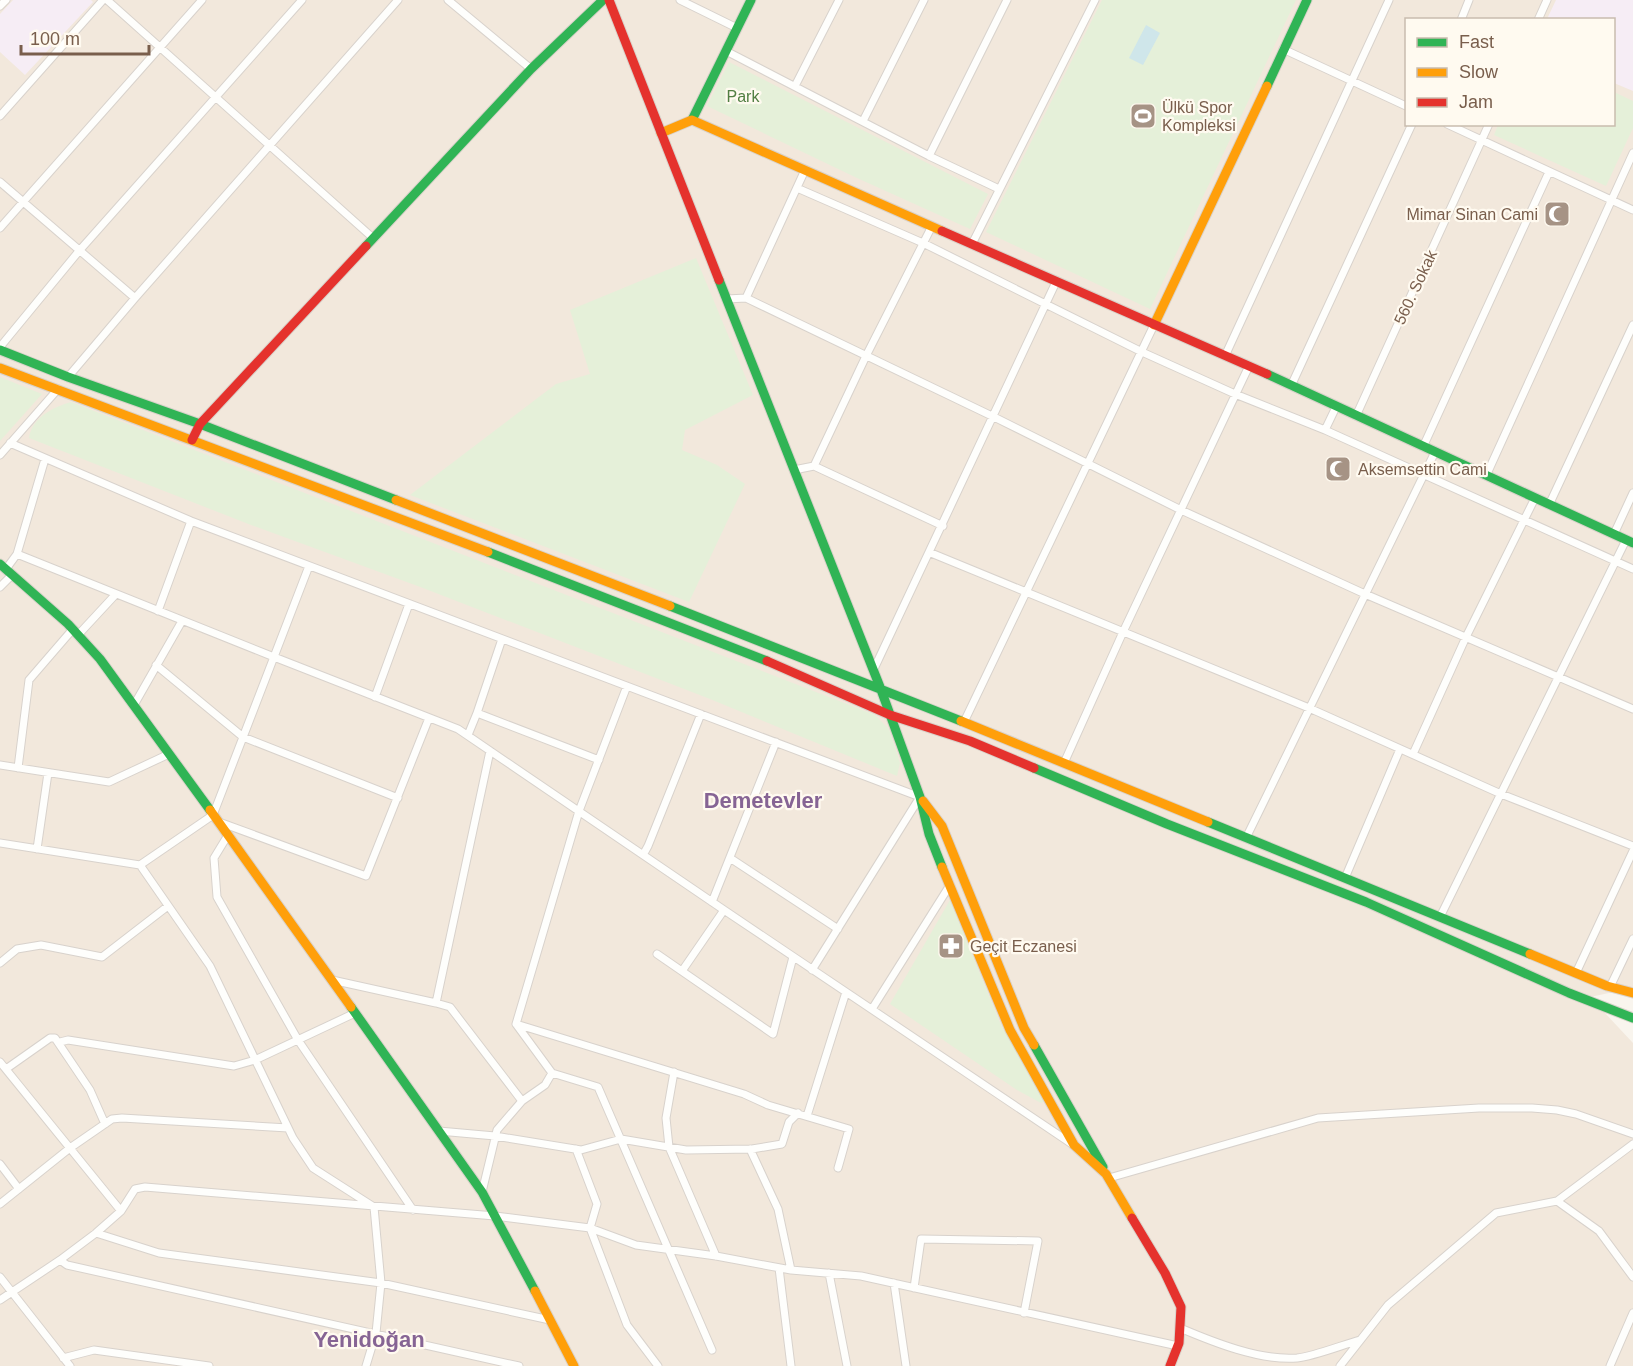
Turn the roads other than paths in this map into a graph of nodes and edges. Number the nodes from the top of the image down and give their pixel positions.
1 (6, 0) edge
2 (105, 0) edge
3 (202, 0) edge
4 (302, 0) edge
5 (398, 0) edge
6 (448, 0) edge
7 (603, 0) edge
8 (609, 0) edge
9 (680, 0) edge
10 (751, 0) edge
11 (839, 0) edge
12 (924, 0) edge
13 (1007, 0) edge
14 (1095, 0) edge
15 (1307, 0) edge
16 (1389, 0) edge
17 (1470, 0) edge
18 (1547, 0) edge
19 (0, 6) edge
20 (1462, 18) edge
21 (1539, 18) edge
22 (737, 28) junction
23 (160, 48) junction
24 (1283, 49) junction
25 (726, 51) junction
26 (531, 69) junction
27 (1352, 81) junction
28 (795, 87) junction
29 (216, 97) junction
30 (1405, 105) edge
31 (0, 116) edge
32 (692, 120) junction
33 (863, 122) junction
34 (1411, 126) edge
35 (1450, 126) edge
36 (1488, 126) edge
37 (662, 133) junction
38 (1482, 141) junction
39 (270, 146) junction
40 (1633, 153) edge
41 (929, 156) junction
42 (806, 170) junction
43 (1549, 172) junction
44 (0, 182) edge
45 (797, 188) junction
46 (999, 189) junction
47 (1611, 200) junction
48 (23, 202) junction
49 (1633, 210) edge
50 (932, 226) junction
51 (0, 228) edge
52 (373, 238) junction
53 (923, 243) junction
54 (972, 244) junction
55 (79, 251) junction
56 (1056, 282) junction
57 (135, 298) junction
58 (746, 298) junction
59 (727, 299) junction
60 (1046, 304) junction
61 (1154, 325) junction
62 (1633, 326) edge
63 (0, 348) edge
64 (1142, 352) junction
65 (866, 356) junction
66 (1225, 356) junction
67 (1249, 366) junction
68 (0, 368) edge
69 (68, 377) junction
70 (1291, 386) junction
71 (58, 389) junction
72 (1235, 394) junction
73 (1336, 407) junction
74 (1356, 416) junction
75 (994, 417) junction
76 (200, 424) junction
77 (1324, 429) junction
78 (192, 440) junction
79 (10, 443) junction
80 (1423, 447) junction
81 (1435, 452) junction
82 (0, 455) edge
83 (45, 459) junction
84 (1088, 465) junction
85 (814, 466) junction
86 (794, 470) junction
87 (1424, 474) junction
88 (1486, 476) junction
89 (1633, 493) edge
90 (1535, 498) junction
91 (1550, 505) junction
92 (1181, 510) junction
93 (1524, 520) junction
94 (191, 521) junction
95 (943, 526) junction
96 (1614, 534) junction
97 (1629, 542) edge
98 (931, 553) junction
99 (17, 554) junction
100 (1616, 561) junction
101 (309, 566) junction
102 (6, 569) edge
103 (1633, 569) edge
104 (0, 587) edge
105 (1027, 592) junction
106 (116, 594) junction
107 (1365, 594) junction
108 (409, 604) junction
109 (158, 611) junction
110 (182, 621) junction
111 (76, 632) junction
112 (1123, 632) junction
113 (1466, 637) junction
114 (502, 639) junction
115 (274, 657) junction
116 (156, 665) junction
117 (873, 672) junction
118 (1559, 676) junction
119 (627, 686) junction
120 (880, 687) junction
121 (375, 697) junction
122 (134, 705) junction
123 (1309, 708) junction
124 (1633, 709) edge
125 (477, 713) junction
126 (701, 714) junction
127 (890, 715) junction
128 (429, 718) junction
129 (964, 722) junction
130 (468, 735) junction
131 (243, 737) junction
132 (776, 742) junction
133 (1400, 748) junction
134 (490, 751) junction
135 (169, 754) junction
136 (1413, 754) junction
137 (599, 760) junction
138 (1064, 763) junction
139 (0, 765) edge
140 (18, 768) junction
141 (48, 772) junction
142 (1501, 794) junction
143 (920, 797) junction
144 (398, 798) junction
145 (579, 811) junction
146 (216, 818) junction
147 (228, 835) junction
148 (1246, 838) junction
149 (0, 843) edge
150 (1633, 846) edge
151 (37, 849) junction
152 (1633, 851) edge
153 (643, 855) junction
154 (730, 858) junction
155 (140, 865) junction
156 (1345, 878) junction
157 (950, 885) junction
158 (712, 902) junction
159 (168, 906) junction
160 (724, 910) junction
161 (1440, 917) junction
162 (838, 929) junction
163 (1633, 939) edge
164 (657, 954) dead end
165 (793, 957) junction
166 (0, 963) edge
167 (812, 970) junction
168 (682, 971) junction
169 (1576, 973) junction
170 (332, 980) junction
171 (1610, 987) junction
172 (846, 992) junction
173 (1633, 993) edge
174 (436, 1003) junction
175 (872, 1010) junction
176 (355, 1013) junction
177 (1633, 1018) edge
178 (516, 1024) junction
179 (298, 1040) junction
180 (60, 1042) junction
181 (255, 1060) junction
182 (0, 1062) edge
183 (6, 1069) junction
184 (674, 1072) junction
185 (552, 1073) junction
186 (522, 1101) junction
187 (798, 1113) junction
188 (807, 1116) junction
189 (105, 1124) junction
190 (288, 1128) junction
191 (439, 1131) junction
192 (1633, 1134) edge
193 (495, 1136) junction
194 (621, 1139) junction
195 (1633, 1144) edge
196 (1074, 1145) junction
197 (669, 1147) junction
198 (70, 1148) junction
199 (576, 1149) junction
200 (750, 1149) junction
201 (0, 1164) edge
202 (838, 1168) dead end
203 (1108, 1176) junction
204 (20, 1189) junction
205 (482, 1192) junction
206 (1557, 1200) junction
207 (0, 1204) edge
208 (374, 1207) junction
209 (412, 1210) junction
210 (121, 1211) junction
211 (495, 1216) junction
212 (590, 1228) junction
213 (96, 1233) junction
214 (669, 1250) junction
215 (716, 1256) junction
216 (60, 1260) junction
217 (778, 1268) junction
218 (791, 1270) junction
219 (829, 1273) junction
220 (1633, 1277) edge
221 (0, 1278) edge
222 (381, 1283) junction
223 (894, 1283) junction
224 (914, 1288) junction
225 (12, 1292) junction
226 (0, 1300) edge
227 (1024, 1312) junction
228 (1633, 1313) edge
229 (550, 1320) junction
230 (1180, 1328) junction
231 (376, 1333) junction
232 (1360, 1340) junction
233 (1178, 1346) junction
234 (712, 1350) dead end
235 (63, 1358) junction
236 (70, 1366) edge
237 (209, 1366) edge
238 (366, 1366) edge
239 (519, 1366) edge
240 (574, 1366) edge
241 (658, 1366) edge
242 (791, 1366) edge
243 (847, 1366) edge
244 (906, 1366) edge
245 (1170, 1366) edge
246 (1340, 1366) edge
247 (1610, 1366) edge

1 - 19 street
2 - 23 street
2 - 31 street
3 - 23 street
4 - 29 street
5 - 39 street
6 - 26 street
7 - 26 street
8 - 37 street
9 - 22 street
10 - 22 street
11 - 28 street
12 - 33 street
13 - 41 street
14 - 46 street
15 - 24 street
16 - 27 street
17 - 20 street
18 - 21 street
22 - 25 street
23 - 29 street
23 - 48 street
24 - 27 street
24 - 61 street
25 - 28 street
25 - 32 street
26 - 52 street
27 - 30 street
27 - 66 street
28 - 33 street
29 - 39 street
29 - 55 street
32 - 37 street
32 - 42 street
33 - 41 street
34 - 70 street
35 - 38 street
36 - 38 street, 560. Sokak
37 - 59 street
38 - 43 street
38 - 74 street, 560. Sokak
39 - 52 street
39 - 57 street
40 - 47 street
41 - 46 street
42 - 45 street
42 - 50 street
43 - 47 street
43 - 80 street
44 - 48 street
45 - 53 street
45 - 58 street
46 - 54 street
47 - 49 street
47 - 88 street
48 - 51 street
48 - 55 street
50 - 53 street
50 - 54 street
52 - 76 street
53 - 60 street
53 - 65 street
54 - 56 street
55 - 57 street
55 - 63 street
56 - 60 street
56 - 61 street
57 - 69 street
58 - 59 street
58 - 65 street
59 - 86 street
60 - 64 street
60 - 75 street
61 - 64 street
61 - 66 street
62 - 91 street
63 - 69 street
64 - 72 street
64 - 84 street
65 - 75 street
65 - 85 street
66 - 67 street
67 - 70 street
67 - 72 street
68 - 71 street
69 - 76 street
70 - 73 street
71 - 78 street
71 - 79 street
72 - 77 street
72 - 92 street
73 - 74 street
73 - 77 street
74 - 80 street
75 - 84 street
75 - 95 street
76 - 78 street
76 - 120 street
77 - 87 street
78 - 127 street
79 - 82 street
79 - 83 street
80 - 81 street
81 - 87 street
81 - 88 street
83 - 94 street
83 - 99 street
84 - 92 street
84 - 105 street
85 - 86 street
85 - 95 street
86 - 117 street
87 - 93 street
87 - 107 street
88 - 90 street
89 - 96 street
90 - 91 street
90 - 93 street
91 - 96 street
92 - 107 street
92 - 112 street
93 - 100 street
93 - 113 street
94 - 101 street
94 - 109 street
95 - 98 street
96 - 97 street
97 - 100 street
98 - 105 street
98 - 117 street
99 - 102 street
99 - 106 street
100 - 103 street
100 - 118 street
101 - 108 street
101 - 115 street
102 - 104 street
102 - 111 street
105 - 112 street
105 - 129 street
106 - 109 street
106 - 111 street
107 - 113 street
107 - 123 street
108 - 114 street
108 - 121 street
109 - 110 street
110 - 115 street
110 - 116 street
111 - 122 street
111 - 140 street
112 - 123 street
112 - 138 street
113 - 118 street
113 - 136 street
114 - 119 street
114 - 125 street
115 - 121 street
115 - 131 street
116 - 122 street
116 - 131 street
117 - 120 street
118 - 124 street
118 - 142 street
119 - 126 street
119 - 137 street
120 - 127 street
120 - 129 street
121 - 128 street
122 - 135 street
123 - 133 street
123 - 148 street
125 - 130 street
125 - 137 street
126 - 132 street
126 - 153 street
127 - 143 street
127 - 177 street
128 - 130 street
128 - 144 street
129 - 138 street
130 - 134 street
131 - 144 street
131 - 146 street
132 - 143 street
132 - 154 street
133 - 136 street
133 - 156 street
134 - 145 street
134 - 174 street
135 - 141 street
135 - 146 street
136 - 142 street
137 - 145 street
138 - 148 street
139 - 140 street
140 - 141 street
141 - 151 street
142 - 150 street
142 - 161 street
143 - 157 street
143 - 162 street
143 - 203 street
144 - 146 street
145 - 153 street
145 - 178 street
146 - 147 street
146 - 155 street
147 - 170 street
147 - 179 street
148 - 156 street
149 - 151 street
151 - 155 street
152 - 169 street
153 - 158 street
154 - 158 street
154 - 162 street
155 - 159 street
156 - 161 street
157 - 175 street
157 - 196 street
158 - 160 street
159 - 166 street
159 - 181 street
160 - 165 street
160 - 168 street
161 - 169 street
162 - 167 street
163 - 171 street
164 - 168 street
165 - 167 street
165 - 168 street
167 - 172 street
169 - 171 street
170 - 174 street
170 - 176 street
171 - 173 street
172 - 175 street
172 - 188 street
174 - 186 street
175 - 196 street
176 - 179 street
176 - 191 street
178 - 184 street
178 - 185 street
179 - 181 street
179 - 209 street
180 - 181 street
180 - 183 street
180 - 189 street
181 - 190 street
182 - 183 street
183 - 198 street
184 - 187 street
184 - 197 street
185 - 186 street
185 - 194 street
186 - 193 street
187 - 188 street
187 - 200 street
188 - 202 street
189 - 190 street
189 - 198 street
190 - 208 street
191 - 193 street
191 - 205 street
192 - 203 street
193 - 199 street
193 - 205 street
194 - 197 street
194 - 199 street
194 - 214 street
195 - 206 street
196 - 203 street
197 - 200 street
197 - 215 street
198 - 204 street
198 - 210 street
199 - 212 street
200 - 218 street
201 - 204 street
203 - 230 street
204 - 207 street
205 - 211 street
206 - 220 street
206 - 232 street
208 - 209 street
208 - 210 street
208 - 222 street
209 - 211 street
210 - 213 street
211 - 212 street
211 - 229 street
212 - 214 street
212 - 241 street
213 - 216 street
213 - 222 street
214 - 215 street
214 - 234 street
215 - 217 street
216 - 225 street
216 - 231 street
217 - 218 street
217 - 242 street
218 - 219 street
219 - 223 street
219 - 243 street
221 - 225 street
222 - 229 street
222 - 231 street
223 - 224 street
223 - 244 street
224 - 227 street
224 - 227 street
225 - 226 street
225 - 235 street
227 - 233 street
228 - 247 street
229 - 240 street
230 - 232 street
230 - 233 street
231 - 238 street
231 - 239 street
232 - 246 street
233 - 245 street
235 - 236 street
235 - 237 street

